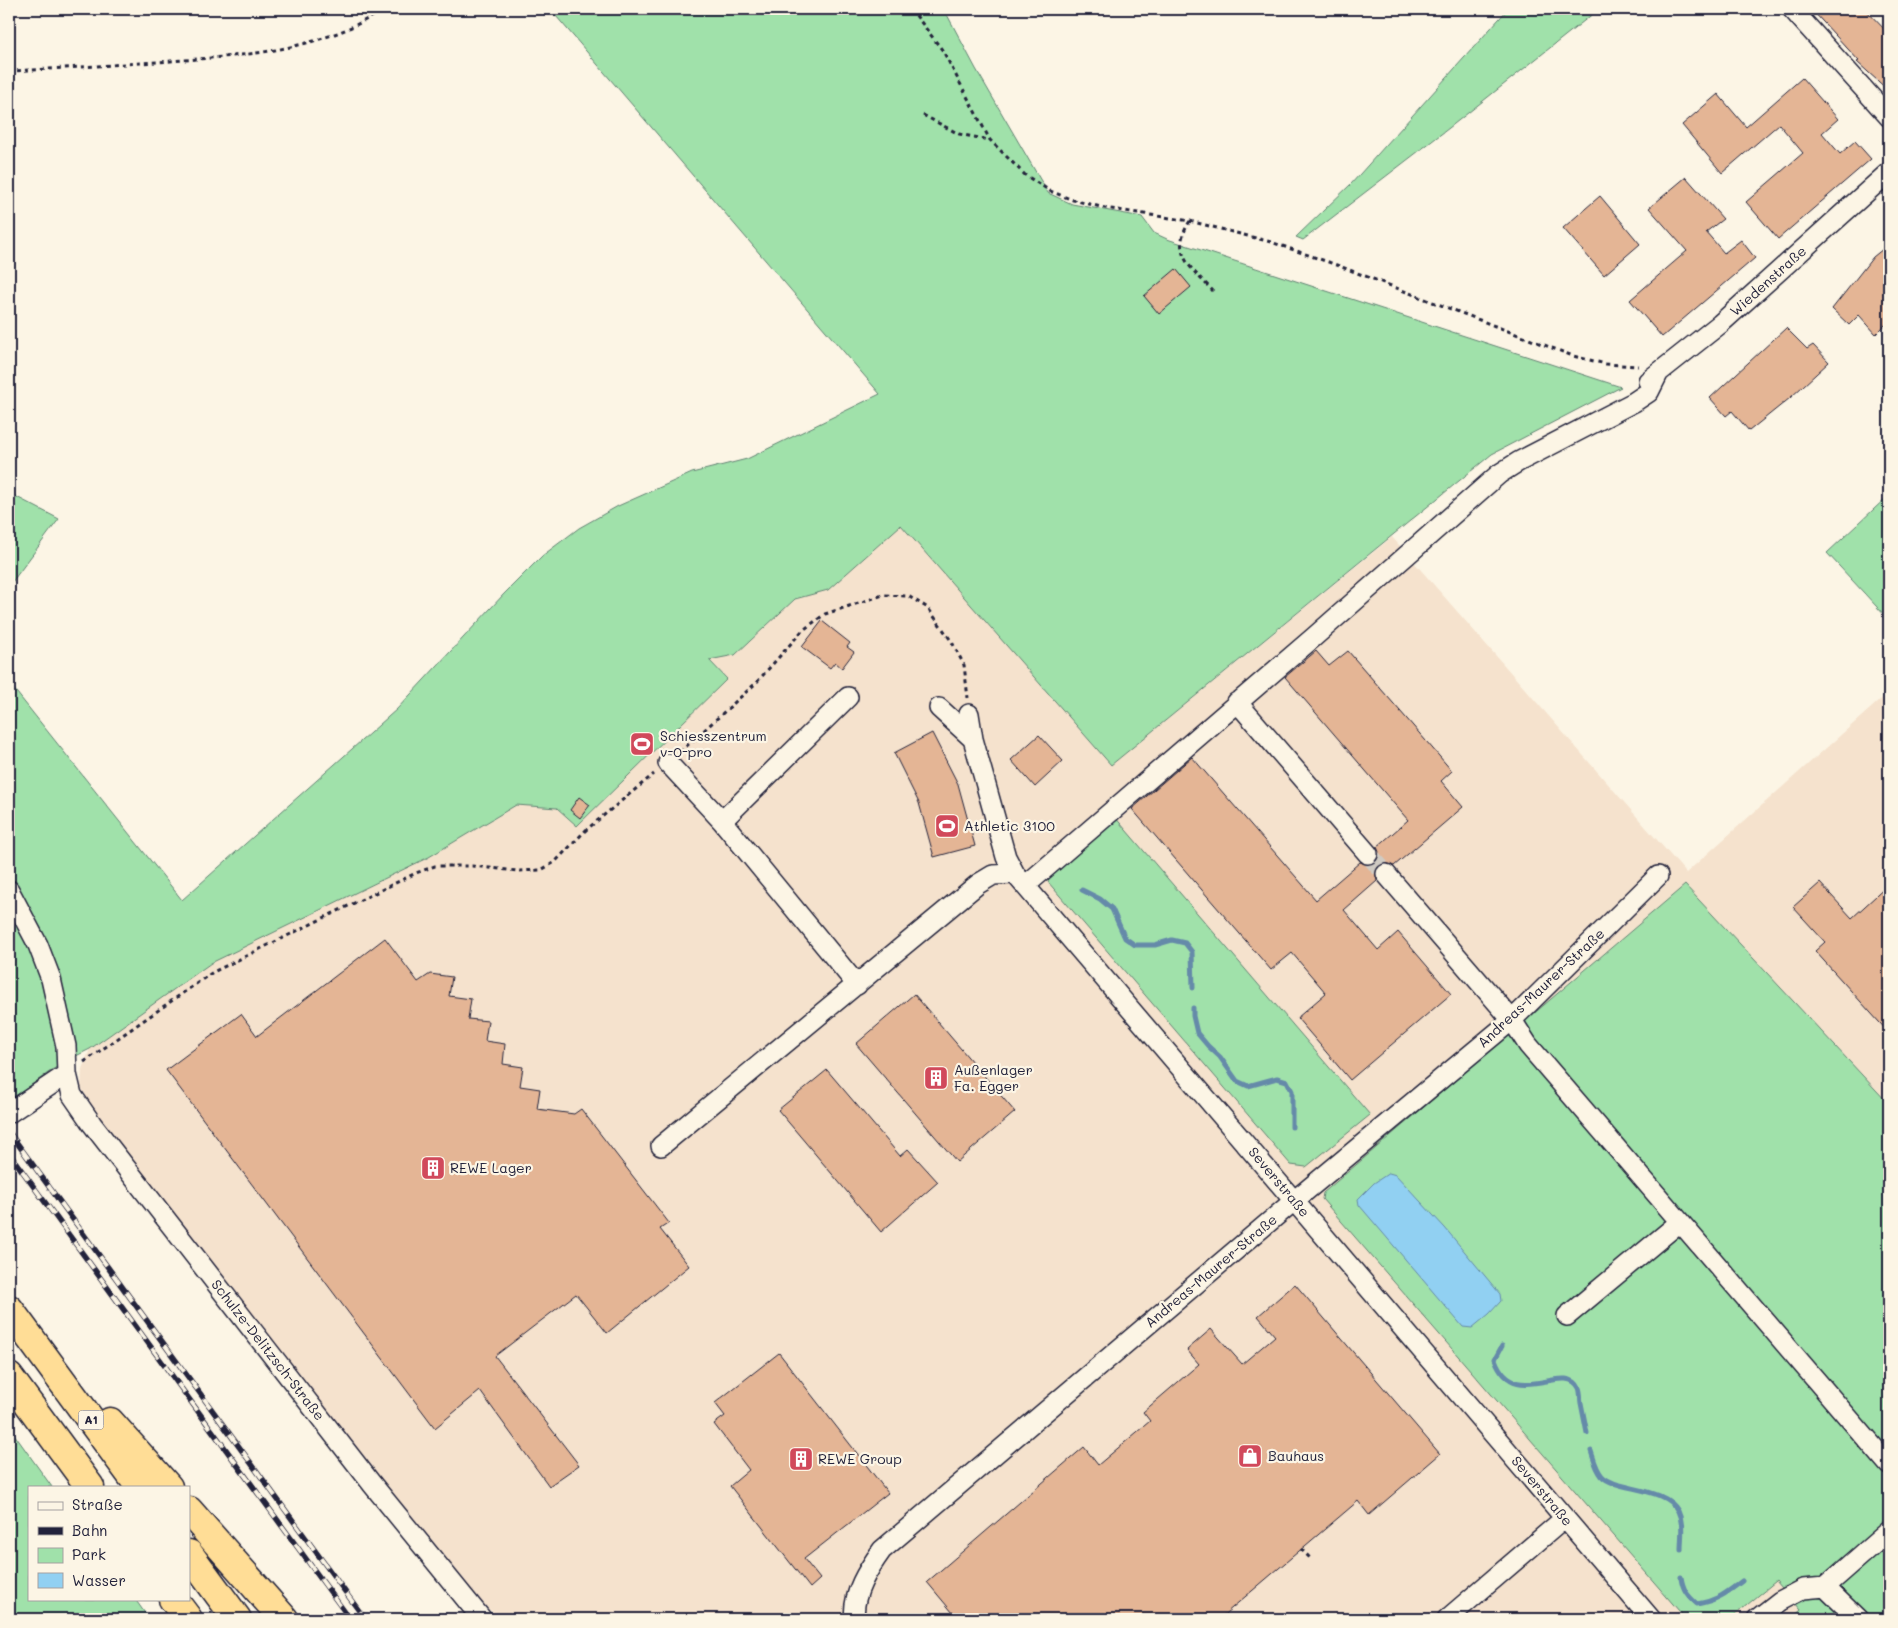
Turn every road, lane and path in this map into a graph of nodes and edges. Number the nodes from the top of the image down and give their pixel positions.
1 (384, 9) edge
2 (911, 9) edge
3 (1792, 9) edge
4 (9, 71) edge
5 (923, 115) dead end
6 (1889, 117) edge
7 (990, 140) junction
8 (1889, 172) edge
9 (1190, 221) junction
10 (1213, 291) dead end
11 (1657, 373) junction
12 (848, 697) dead end
13 (1237, 702) junction
14 (939, 708) dead end
15 (969, 714) joint
16 (973, 739) junction
17 (668, 763) junction
18 (722, 822) junction
19 (1368, 854) tunnel mouth
20 (1386, 874) tunnel mouth
21 (1658, 876) dead end
22 (1020, 880) junction
23 (9, 890) edge
24 (857, 985) junction
25 (1512, 1020) junction
26 (67, 1074) junction
27 (9, 1112) edge
28 (661, 1146) dead end
29 (1294, 1200) junction
30 (1680, 1222) junction
31 (9, 1309) edge
32 (1568, 1316) dead end
33 (42, 1354) junction
34 (9, 1377) edge
35 (1889, 1466) edge
36 (89, 1486) edge
37 (139, 1486) edge
38 (167, 1486) edge
39 (190, 1511) edge
40 (1565, 1518) junction
41 (1889, 1531) edge
42 (1301, 1549) dead end
43 (190, 1555) edge
44 (1312, 1560) dead end
45 (1824, 1587) junction
46 (174, 1600) edge
47 (188, 1619) edge
48 (237, 1619) edge
49 (284, 1619) edge
50 (482, 1619) edge
51 (855, 1619) edge
52 (1447, 1619) edge
53 (1651, 1619) edge
54 (1757, 1619) edge
55 (1858, 1619) edge

1 - 4 path
2 - 7 path
3 - 6 street
5 - 7 path
7 - 9 path
8 - 11 street, Wiedenstraße
9 - 10 path
9 - 11 path
11 - 13 street, Wiedenstraße
12 - 18 street
13 - 19 street
13 - 22 street, Wiedenstraße
14 - 16 street
15 - 16 street, Severstraße
15 - 17 path
16 - 22 street, Severstraße
17 - 18 street
17 - 26 path
18 - 24 street
20 - 25 street
21 - 25 street, Andreas-Maurer-Straße
22 - 24 street
22 - 29 street, Severstraße
23 - 26 street, Schulze-Delitzsch-Straße
24 - 28 street
25 - 29 street, Andreas-Maurer-Straße
25 - 30 street
26 - 27 street
26 - 50 street, Schulze-Delitzsch-Straße
29 - 40 street, Severstraße
29 - 51 street, Andreas-Maurer-Straße
30 - 32 street
30 - 35 street
31 - 33 highway, A1
33 - 37 highway, A1
33 - 38 highway
34 - 36 highway
39 - 49 highway
40 - 52 street
40 - 53 street, Severstraße
41 - 45 street
42 - 44 path
43 - 48 highway
45 - 54 street
45 - 55 street
46 - 47 highway

